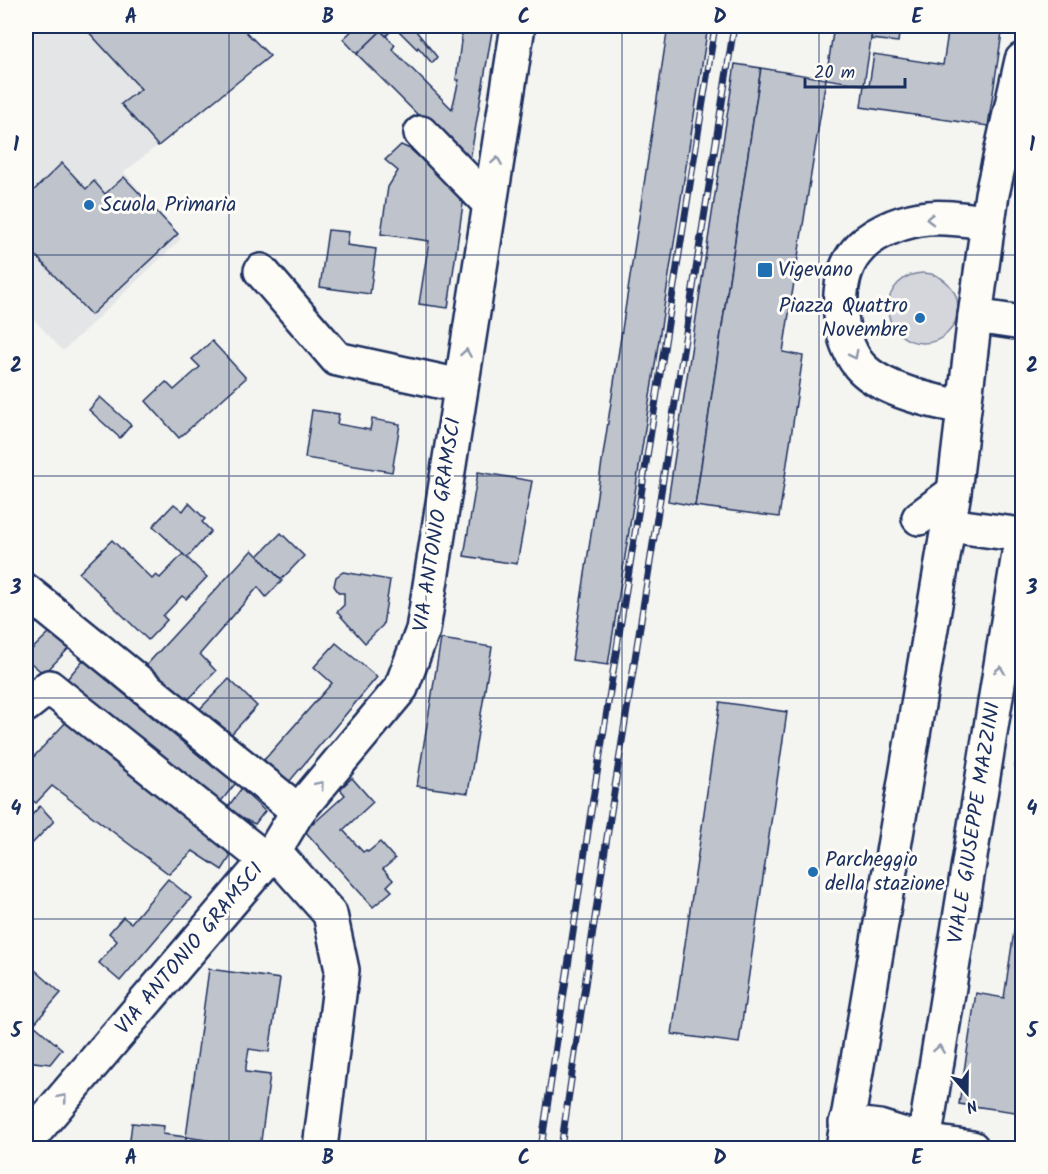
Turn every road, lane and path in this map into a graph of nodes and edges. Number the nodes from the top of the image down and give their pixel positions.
1 (518, 26) edge
2 (1023, 60) edge
3 (421, 133) dead end
4 (490, 204) junction
5 (988, 222) junction
6 (261, 271) dead end
7 (975, 316) junction
8 (1023, 323) edge
9 (461, 386) junction
10 (964, 406) junction
11 (934, 521) junction
12 (26, 591) edge
13 (26, 705) edge
14 (298, 811) junction
15 (270, 856) junction
16 (844, 1136) edge
17 (26, 1142) edge
18 (924, 1145) edge
19 (320, 1149) edge
20 (972, 1149) edge

4 -> 1 street, VIA ANTONIO GRAMSCI
2 - 5 street
3 - 4 street
9 -> 4 street, VIA ANTONIO GRAMSCI
5 - 7 street
5 -> 10 street
6 - 9 street
7 - 8 street
7 - 10 street
14 -> 9 street, VIA ANTONIO GRAMSCI
10 - 11 street
11 - 16 street
18 -> 11 street, VIALE GIUSEPPE MAZZINI
12 - 14 street
13 - 15 street
14 - 15 street, VIA ANTONIO GRAMSCI
17 -> 15 street, VIA ANTONIO GRAMSCI
15 - 19 street
16 - 18 street
18 - 20 street

